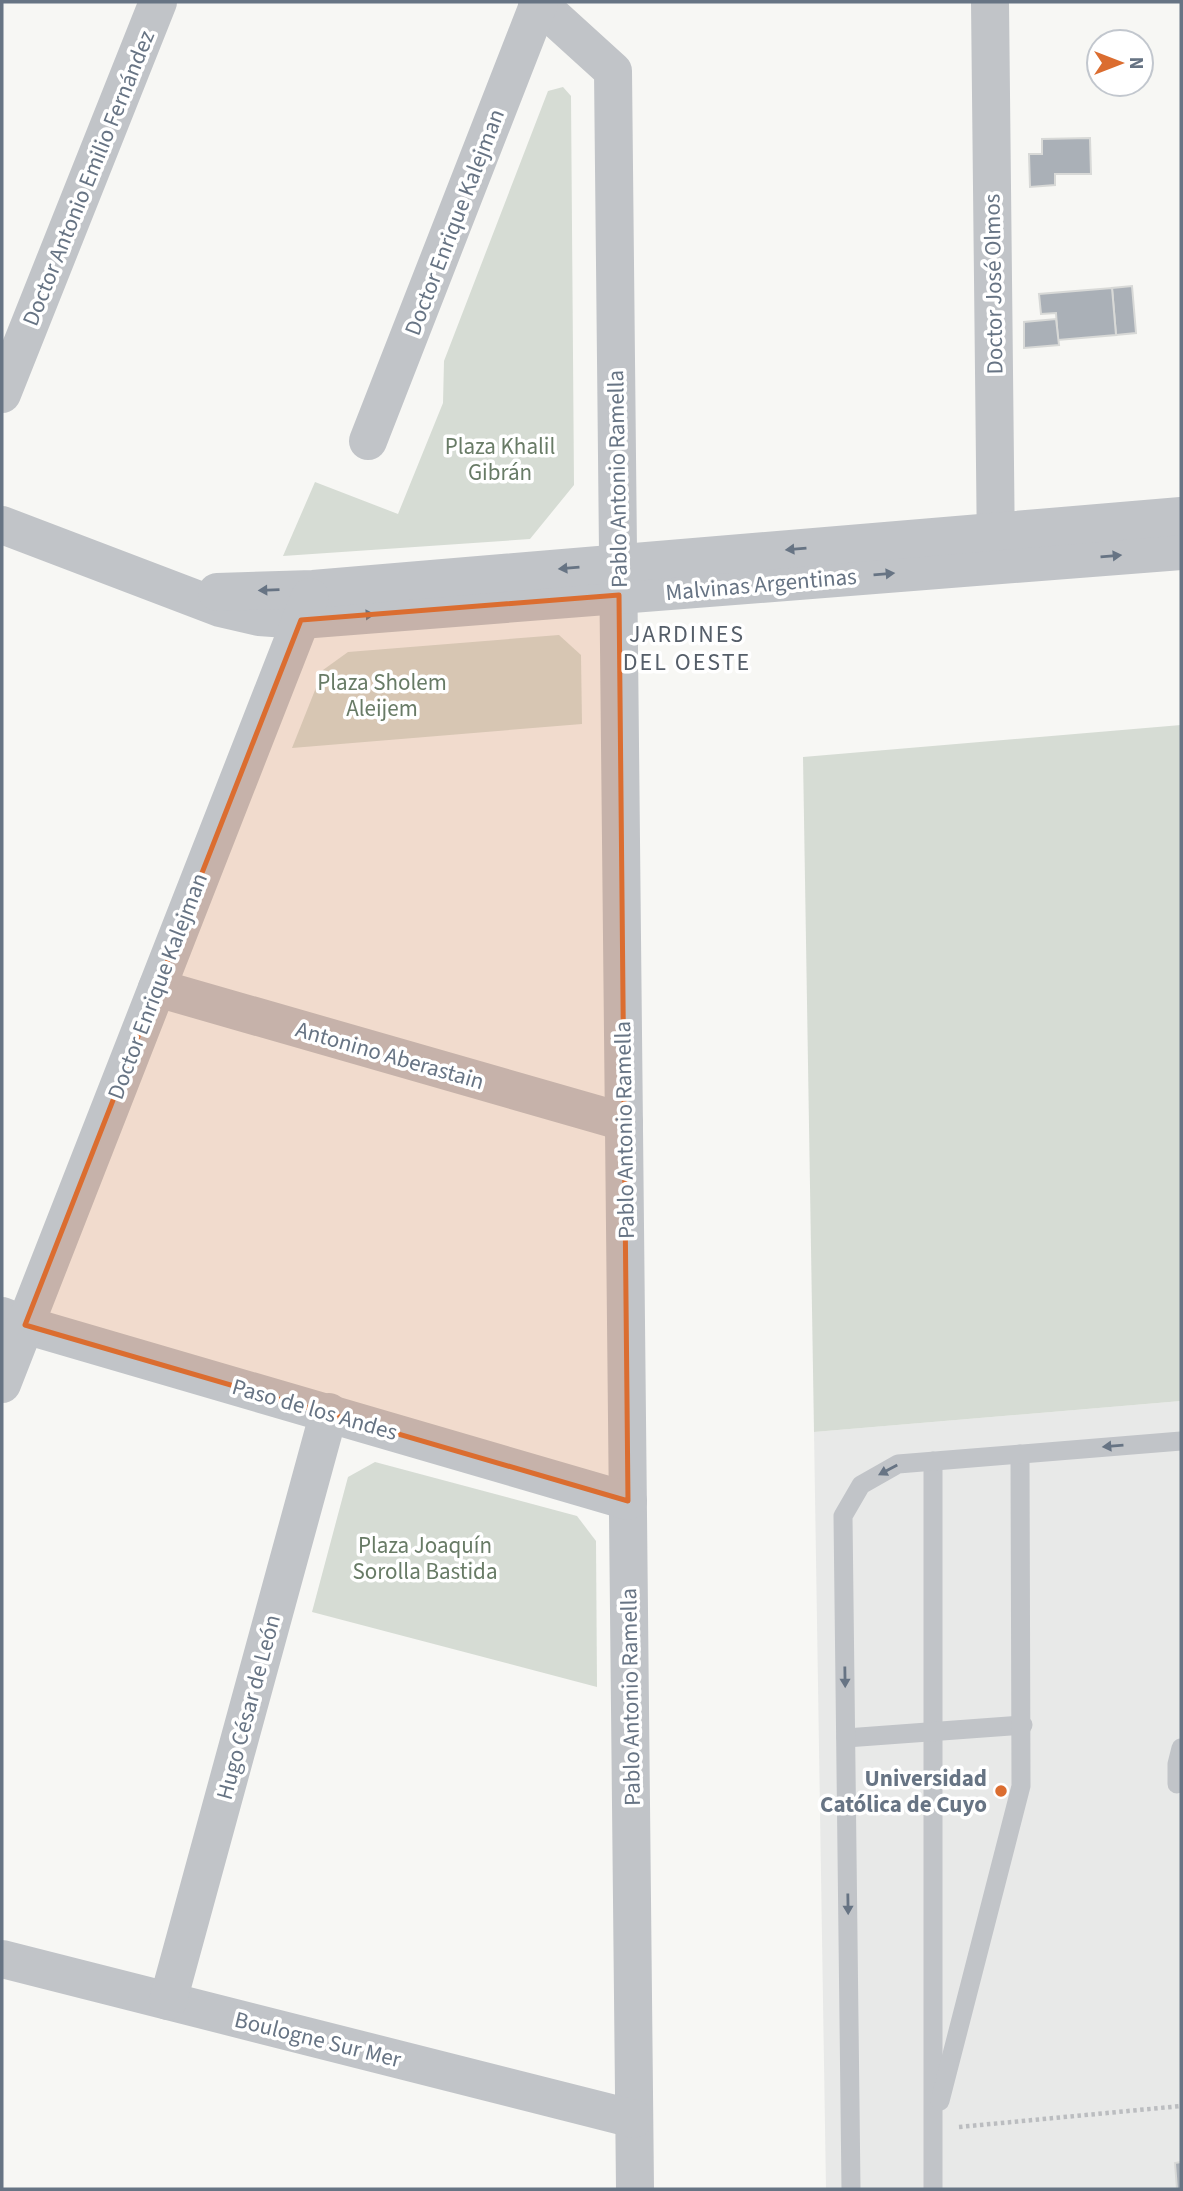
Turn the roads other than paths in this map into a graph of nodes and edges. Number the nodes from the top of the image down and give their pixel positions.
1 (158, 2) edge
2 (990, 2) edge
3 (538, 3) edge
4 (2, 394) edge
5 (368, 442) dead end
6 (1181, 516) edge
7 (2, 525) edge
8 (996, 549) junction
9 (1181, 551) edge
10 (619, 579) junction
11 (307, 605) junction
12 (157, 988) junction
13 (624, 1122) junction
14 (13, 1321) edge
15 (2, 1384) edge
16 (329, 1412) junction
17 (1181, 1441) edge
18 (1020, 1454) junction
19 (933, 1461) junction
20 (628, 1501) junction
21 (1023, 1725) junction
22 (933, 1731) junction
23 (846, 1738) junction
24 (1181, 1748) edge
25 (1177, 1784) dead end
26 (2, 1959) edge
27 (168, 2001) junction
28 (634, 2119) junction
29 (933, 2129) junction
30 (635, 2189) edge
31 (851, 2189) edge
32 (933, 2189) edge

1 - 4 street, Doctor Antonio Emilio Fernández
2 - 8 street, Doctor José Olmos
3 - 5 street, Doctor Enrique Kalejman
3 - 10 street, Pablo Antonio Ramella
6 - 8 street, Malvinas Argentinas
7 - 11 street, Malvinas Argentinas
8 -> 9 street, Malvinas Argentinas
8 - 10 street, Malvinas Argentinas
10 - 11 street, Malvinas Argentinas
10 - 13 street, Pablo Antonio Ramella
11 - 12 street, Doctor Enrique Kalejman
12 - 13 street, Antonino Aberastain
12 - 14 street, Doctor Enrique Kalejman
13 - 20 street, Pablo Antonio Ramella
14 - 15 street, Doctor Enrique Kalejman
14 - 16 street, Paso de los Andes
16 - 20 street, Paso de los Andes
16 - 27 street, Hugo César de León
17 -> 18 lane
18 - 19 lane
18 - 21 lane
19 - 22 lane
19 -> 23 lane
20 - 28 street, Pablo Antonio Ramella
21 - 22 lane
21 - 29 lane
22 - 23 lane
22 - 29 lane
23 -> 31 lane
24 - 25 lane
26 - 27 street, Boulogne Sur Mer
27 - 28 street, Boulogne Sur Mer
28 - 30 street, Pablo Antonio Ramella
29 - 32 lane

